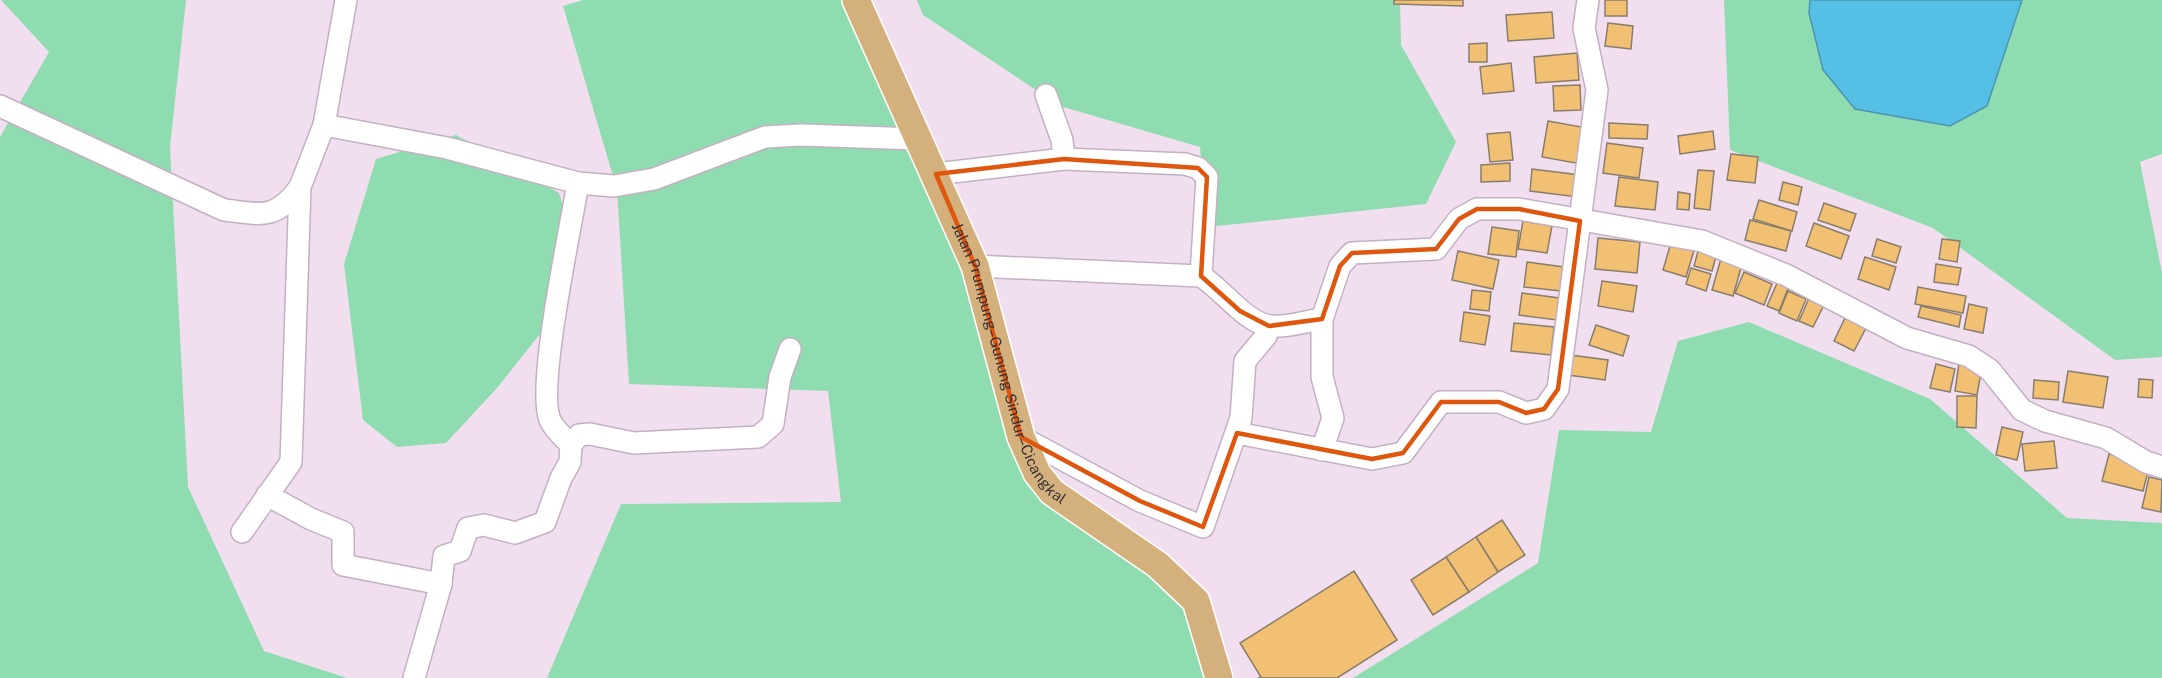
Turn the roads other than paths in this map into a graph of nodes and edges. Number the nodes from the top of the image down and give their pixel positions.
1 (346, 0) edge
2 (856, 0) edge
3 (1588, 0) edge
4 (1046, 95) dead end
5 (0, 106) edge
6 (324, 125) junction
7 (918, 139) junction
8 (1064, 159) junction
9 (936, 174) junction
10 (578, 183) junction
11 (300, 187) junction
12 (1580, 221) junction
13 (975, 266) junction
14 (1201, 276) junction
15 (1322, 319) junction
16 (1269, 326) junction
17 (790, 349) dead end
18 (1237, 433) junction
19 (1021, 437) junction
20 (570, 446) junction
21 (1322, 450) junction
22 (2162, 467) edge
23 (267, 495) junction
24 (242, 532) dead end
25 (441, 584) junction
26 (414, 678) edge
27 (1219, 678) edge

1 - 6 street
2 - 7 main road, Jalan Prumpung–Gunung Sindur–Cicangkal
3 - 12 street
4 - 8 street
5 - 11 street
6 - 10 street
6 - 11 street
7 - 9 main road, Jalan Prumpung–Gunung Sindur–Cicangkal
7 - 10 street
8 - 9 street
8 - 14 street
9 - 13 main road, Jalan Prumpung–Gunung Sindur–Cicangkal
10 - 20 street
11 - 23 street
12 - 15 street
12 - 21 street
12 - 22 street
13 - 14 street
13 - 19 main road, Jalan Prumpung–Gunung Sindur–Cicangkal
14 - 16 street
15 - 16 street
15 - 21 street
16 - 18 street
17 - 20 street
18 - 19 street
18 - 21 street
19 - 27 main road, Jalan Prumpung–Gunung Sindur–Cicangkal
20 - 25 street
23 - 24 street
23 - 25 street
25 - 26 street

